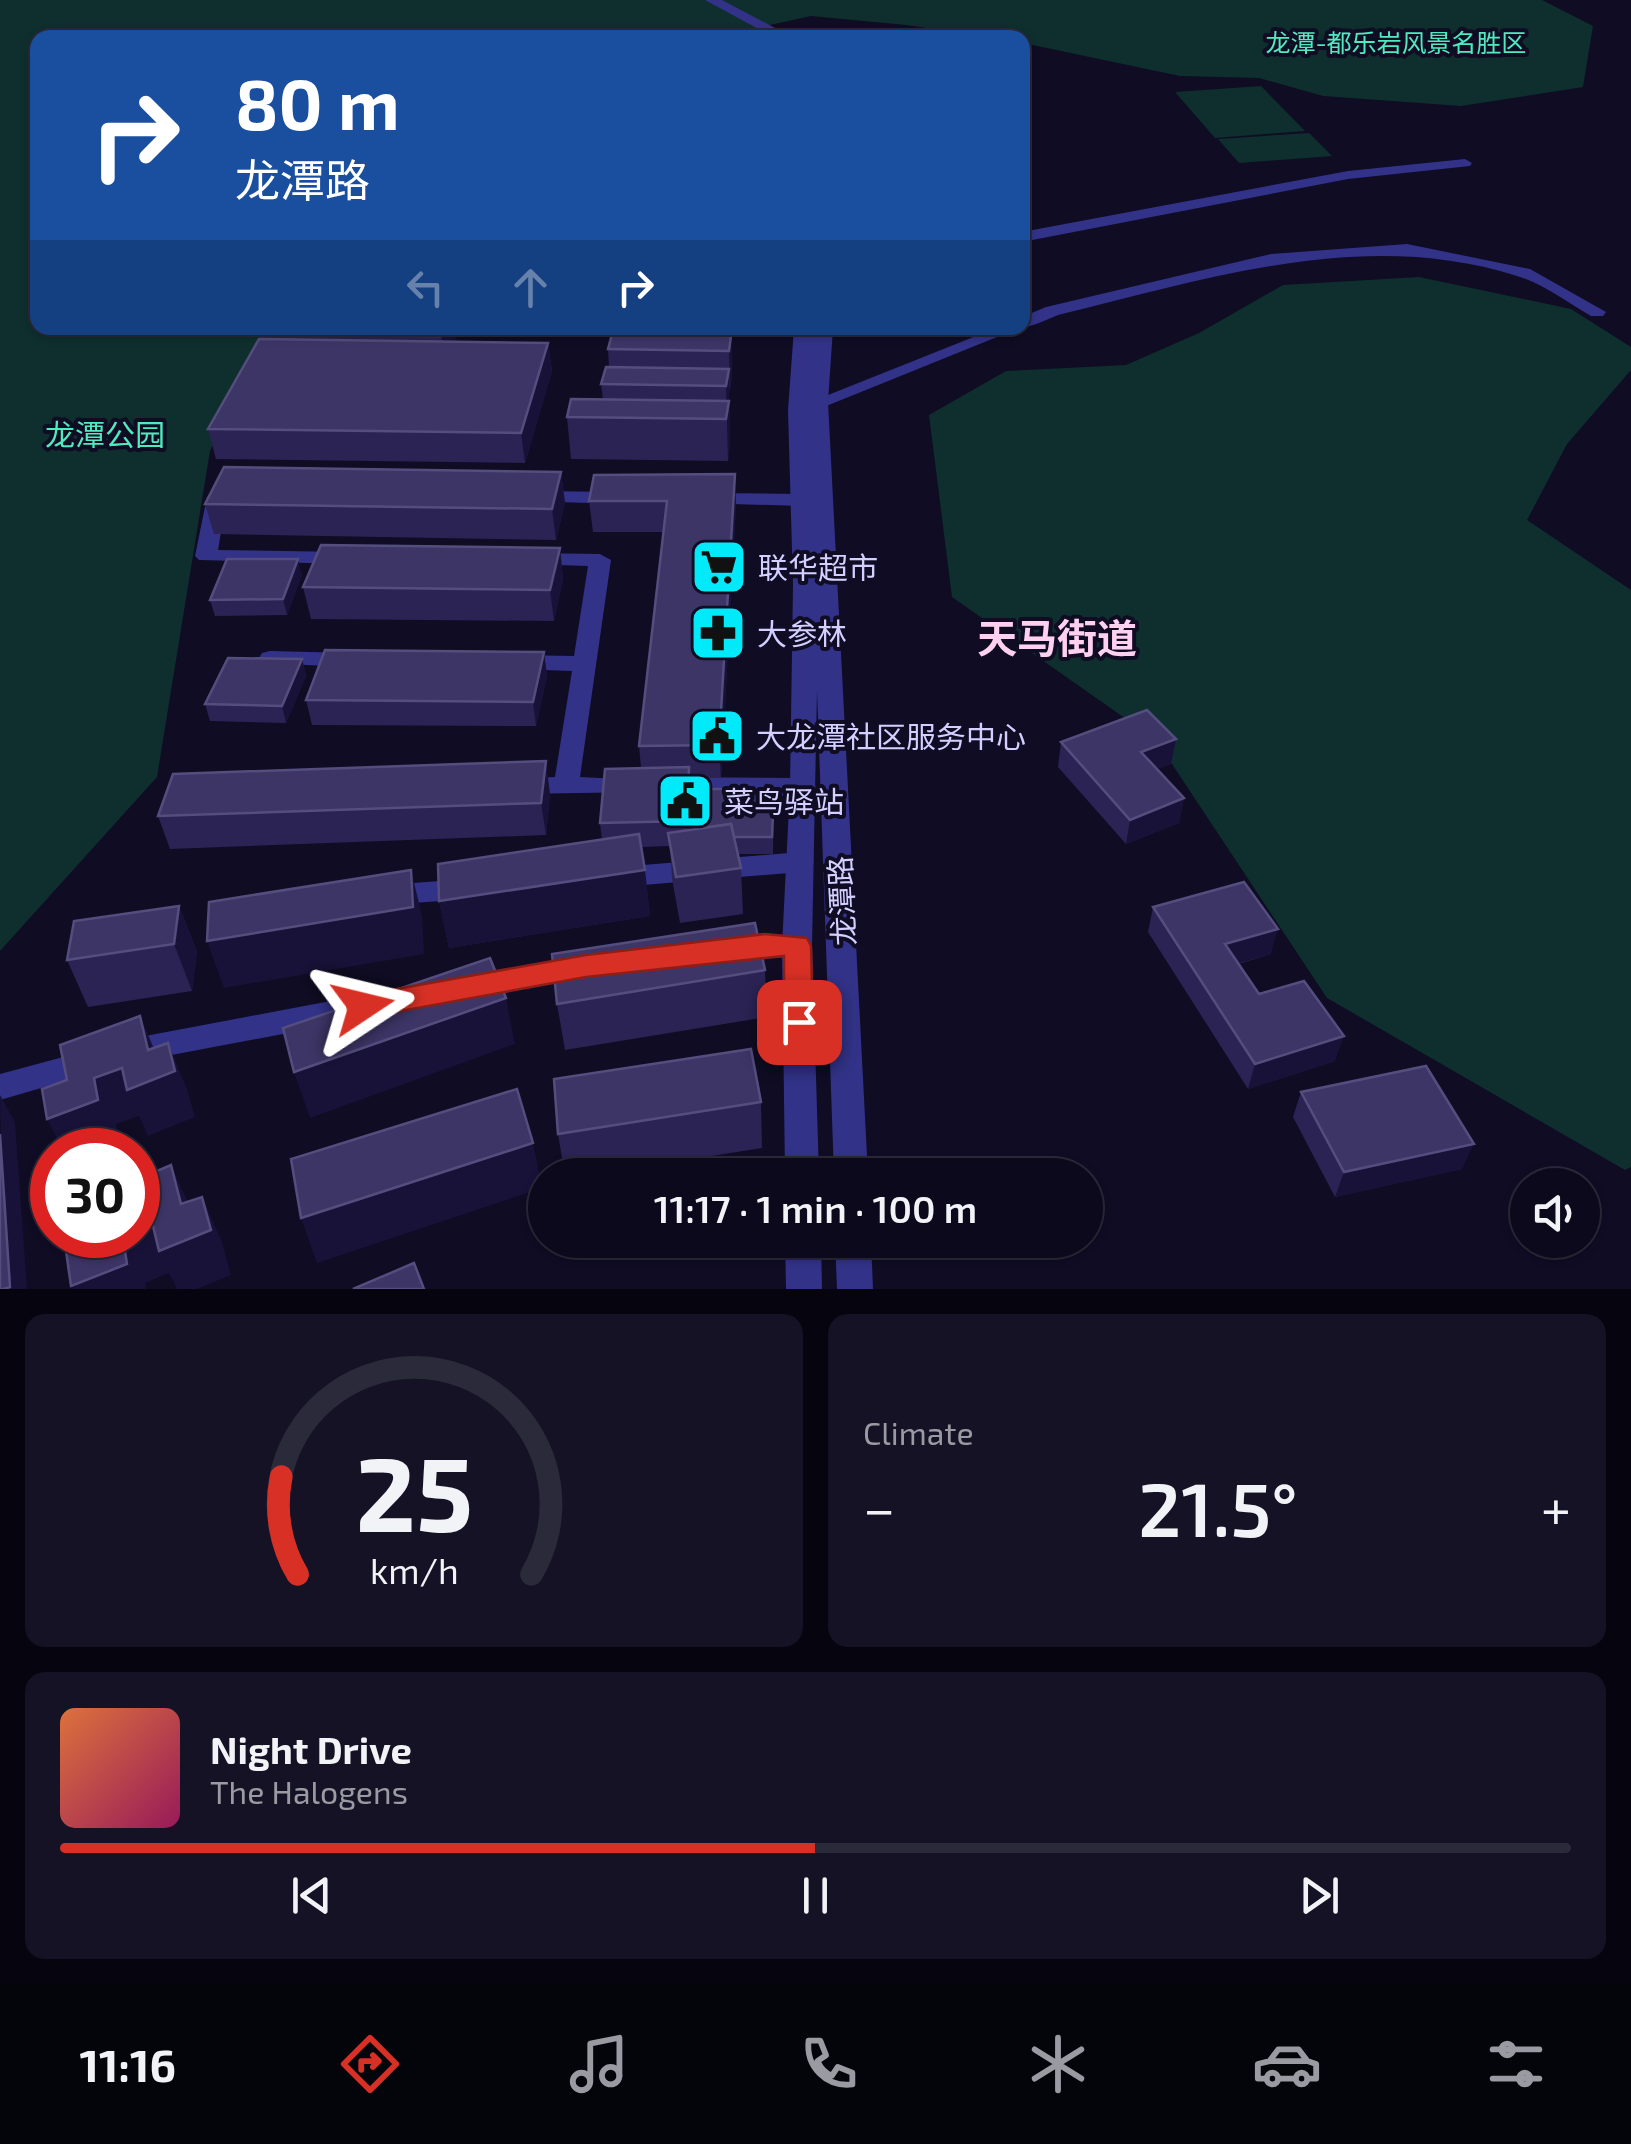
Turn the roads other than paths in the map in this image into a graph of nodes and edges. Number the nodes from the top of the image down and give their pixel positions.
1 (712, 0) edge
2 (770, 30) edge
3 (1466, 163) dead end
4 (1176, 206) junction
5 (1030, 235) edge
6 (1030, 245) edge
7 (1597, 312) dead end
8 (1030, 320) edge
9 (804, 335) edge
10 (822, 335) edge
11 (992, 335) edge
12 (808, 406) junction
13 (237, 494) edge
14 (514, 497) edge
15 (633, 498) edge
16 (693, 499) edge
17 (802, 500) junction
18 (364, 558) edge
19 (502, 559) edge
20 (270, 658) edge
21 (368, 660) edge
22 (486, 662) edge
23 (584, 664) junction
24 (490, 785) edge
25 (566, 786) junction
26 (804, 787) junction
27 (801, 862) junction
28 (589, 879) edge
29 (492, 886) edge
30 (357, 897) edge
31 (797, 946) junction
32 (693, 953) edge
33 (604, 964) edge
34 (450, 990) edge
35 (392, 1001) edge
36 (0, 1087) edge
37 (802, 1158) edge
38 (850, 1158) edge
39 (803, 1258) edge
40 (854, 1258) edge
41 (804, 1289) edge
42 (855, 1289) edge

1 - 2 street
3 - 4 street
4 - 5 street
4 - 6 street
7 - 8 street
9 - 12 street, 龙潭路
10 - 12 street, 龙潭路
11 - 12 street
12 - 17 street, 龙潭路
12 - 38 street, 龙潭路
13 - 18 street
14 - 15 street
16 - 17 street
17 - 26 street, 龙潭路
19 - 23 street
20 - 21 street
22 - 23 street
23 - 25 street
24 - 25 street
25 - 26 street
26 - 27 street, 龙潭路
27 - 28 street
27 - 31 street, 龙潭路
29 - 30 street
31 - 32 street
31 - 37 street, 龙潭路
33 - 34 street
35 - 36 street
39 - 41 street
40 - 42 street

